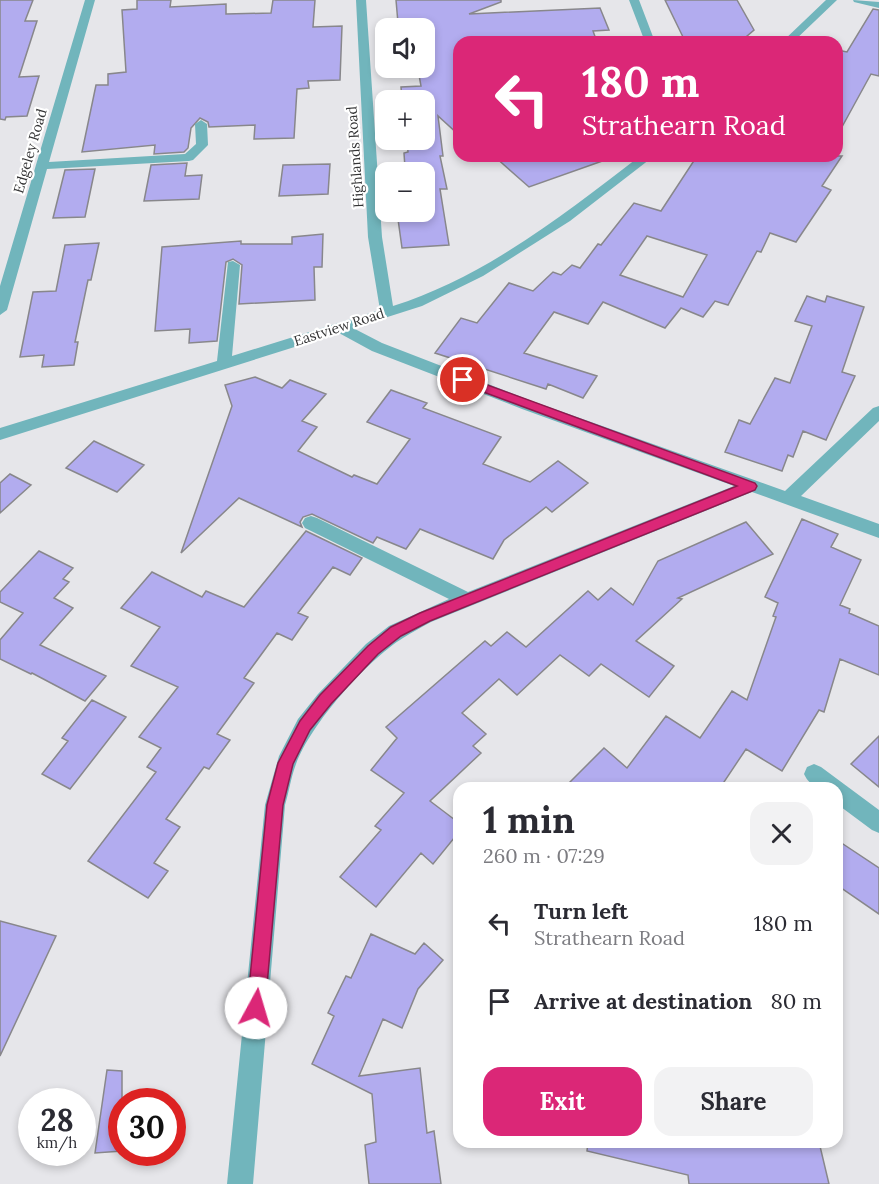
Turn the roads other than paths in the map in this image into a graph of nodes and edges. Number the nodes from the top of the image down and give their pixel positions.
1 (90, 0) edge
2 (361, 0) edge
3 (634, 0) edge
4 (832, 0) edge
5 (858, 0) edge
6 (879, 5) edge
7 (648, 36) edge
8 (793, 36) edge
9 (201, 124) dead end
10 (640, 162) edge
11 (42, 166) junction
12 (233, 265) dead end
13 (0, 310) edge
14 (387, 312) junction
15 (340, 327) junction
16 (224, 363) junction
17 (879, 412) edge
18 (0, 434) edge
19 (751, 486) junction
20 (788, 498) junction
21 (311, 523) dead end
22 (879, 531) edge
23 (467, 600) junction
24 (814, 774) dead end
25 (824, 782) edge
26 (843, 796) edge
27 (879, 823) edge
28 (240, 1184) edge

1 - 11 street, Edgeley Road
2 - 14 street, Highlands Road
3 - 7 street
4 - 8 street
5 - 6 street
9 - 11 street
10 - 14 street, Eastview Road
11 - 13 street, Edgeley Road
12 - 16 street
14 - 15 street, Eastview Road
15 - 16 street, Eastview Road
15 - 19 street
16 - 18 street, Eastview Road
17 - 20 street
19 - 20 street
19 - 23 street
20 - 22 street
21 - 23 street
23 - 28 street
24 - 25 street
26 - 27 street

